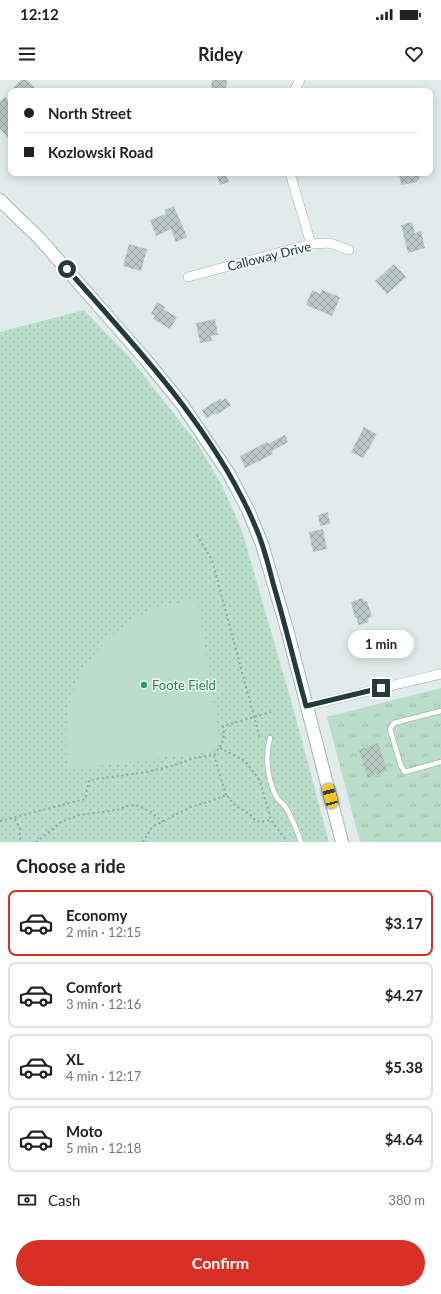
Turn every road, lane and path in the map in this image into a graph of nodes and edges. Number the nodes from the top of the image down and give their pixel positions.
1 (291, 176) edge
2 (0, 200) edge
3 (311, 244) junction
4 (349, 250) dead end
5 (188, 277) dead end
6 (197, 535) dead end
7 (441, 674) edge
8 (306, 706) junction
9 (441, 711) edge
10 (271, 712) dead end
11 (254, 717) junction
12 (270, 738) dead end
13 (260, 739) dead end
14 (220, 748) junction
15 (214, 754) junction
16 (441, 762) edge
17 (226, 795) junction
18 (14, 818) junction
19 (271, 820) junction
20 (0, 821) edge
21 (163, 822) junction
22 (20, 842) edge
23 (36, 842) edge
24 (143, 842) edge
25 (287, 842) edge
26 (301, 842) edge
27 (342, 842) edge

1 - 3 street
2 - 8 main road
3 - 4 street, Calloway Drive
3 - 5 street, Calloway Drive
6 - 11 path
7 - 8 street
8 - 27 main road
9 - 16 lane
10 - 11 path
11 - 13 path
11 - 14 path
12 - 26 lane
14 - 15 path
14 - 19 path
15 - 17 path
15 - 18 path
17 - 19 path
17 - 21 path
18 - 20 path
18 - 22 path
19 - 25 path
21 - 23 path
21 - 24 path

